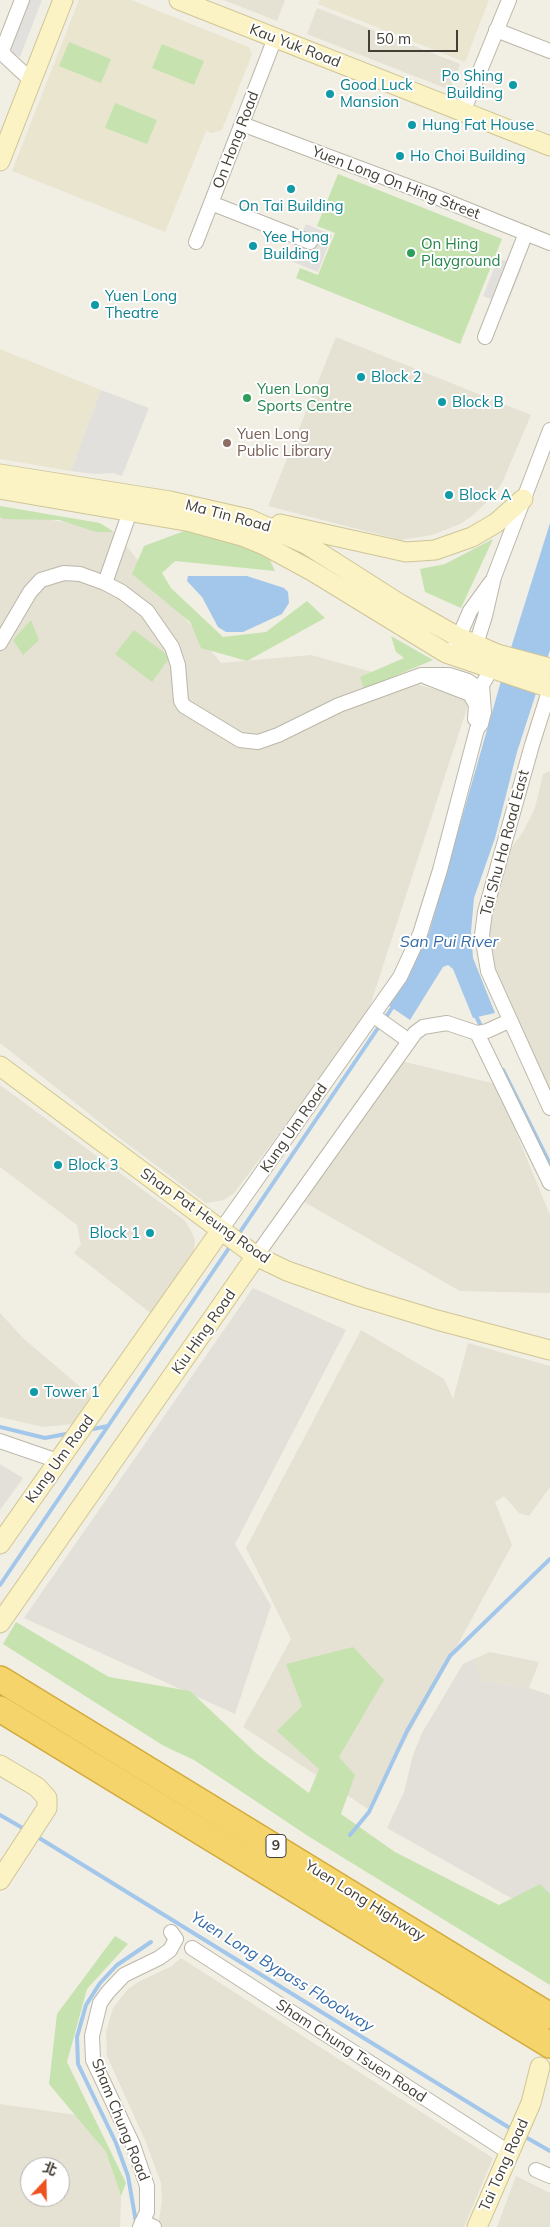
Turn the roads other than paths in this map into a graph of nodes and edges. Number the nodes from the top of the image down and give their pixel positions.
1 (22, 0) edge
2 (64, 0) edge
3 (179, 0) edge
4 (509, 0) edge
5 (496, 30) junction
6 (274, 38) junction
7 (550, 51) edge
8 (32, 81) junction
9 (463, 112) junction
10 (242, 124) junction
11 (550, 146) edge
12 (0, 160) edge
13 (211, 203) junction
14 (526, 233) junction
15 (196, 242) dead end
16 (310, 242) dead end
17 (550, 243) edge
18 (485, 337) dead end
19 (550, 430) edge
20 (0, 474) edge
21 (0, 489) edge
22 (523, 500) junction
23 (133, 504) junction
24 (249, 519) junction
25 (494, 578) junction
26 (105, 583) junction
27 (458, 637) junction
28 (0, 643) edge
29 (473, 654) junction
30 (450, 655) junction
31 (499, 664) junction
32 (421, 675) junction
33 (547, 679) edge
34 (482, 691) junction
35 (477, 729) junction
36 (374, 1016) junction
37 (509, 1020) junction
38 (477, 1033) junction
39 (409, 1041) junction
40 (0, 1066) edge
41 (550, 1108) edge
42 (550, 1184) edge
43 (225, 1234) junction
44 (254, 1254) junction
45 (550, 1350) edge
46 (0, 1441) edge
47 (62, 1455) junction
48 (0, 1544) edge
49 (0, 1623) edge
50 (0, 1679) edge
51 (0, 1709) edge
52 (0, 1765) edge
53 (0, 1880) edge
54 (171, 1932) dead end
55 (192, 1948) dead end
56 (550, 2016) edge
57 (547, 2064) edge
58 (513, 2145) junction
59 (536, 2170) dead end
60 (550, 2176) edge
61 (146, 2222) edge
62 (477, 2227) edge

1 - 8 street
2 - 8 street
3 - 6 street, Kau Yuk Road
4 - 5 street
5 - 7 street
5 - 9 street
6 - 9 street, Kau Yuk Road
6 - 10 street, On Hong Road
8 - 12 street
9 - 11 street, Kau Yuk Road
10 - 13 street, On Hong Road
10 - 14 street, Yuen Long On Hing Street
13 - 15 street, On Hong Road
13 - 16 street
14 - 17 street, Yuen Long On Hing Street
14 - 18 street
19 - 22 street
20 - 23 street, Ma Tin Road
21 - 23 street, Ma Tin Road
22 - 24 street
22 - 25 street
23 - 24 street, Ma Tin Road
23 - 26 street
23 - 30 street, Ma Tin Road
24 - 27 street, Ma Tin Road
25 - 27 street
25 - 29 street
26 - 28 street
26 - 32 street
27 - 29 street, Ma Tin Road
27 - 30 street
29 - 30 street, Ma Tin Road
29 - 31 street, Ma Tin Road
31 - 33 street, Ma Tin Road
31 - 34 street, Kung Um Road
32 - 34 street
32 - 35 street
33 - 37 street, Tai Shu Ha Road East
34 - 35 street, Kung Um Road
35 - 36 street, Kung Um Road
36 - 39 street
36 - 43 street, Kung Um Road
37 - 38 street
37 - 41 street, Tai Shu Ha Road East
38 - 39 street, Kiu Hing Road
38 - 42 street
39 - 44 street, Kiu Hing Road
40 - 43 street, Shap Pat Heung Road
43 - 44 street, Shap Pat Heung Road
43 - 47 street, Kung Um Road
44 - 45 street, Shap Pat Heung Road
44 - 49 street, Kiu Hing Road
46 - 47 street
47 - 48 street, Kung Um Road
50 - 56 highway, Yuen Long Highway / 9
51 - 57 highway, Yuen Long Highway / 9
52 - 53 street
54 - 61 street, Sham Chung Road
55 - 58 street, Sham Chung Tsuen Road
57 - 58 street, Tai Tong Road
58 - 62 street, Tai Tong Road
59 - 60 street

